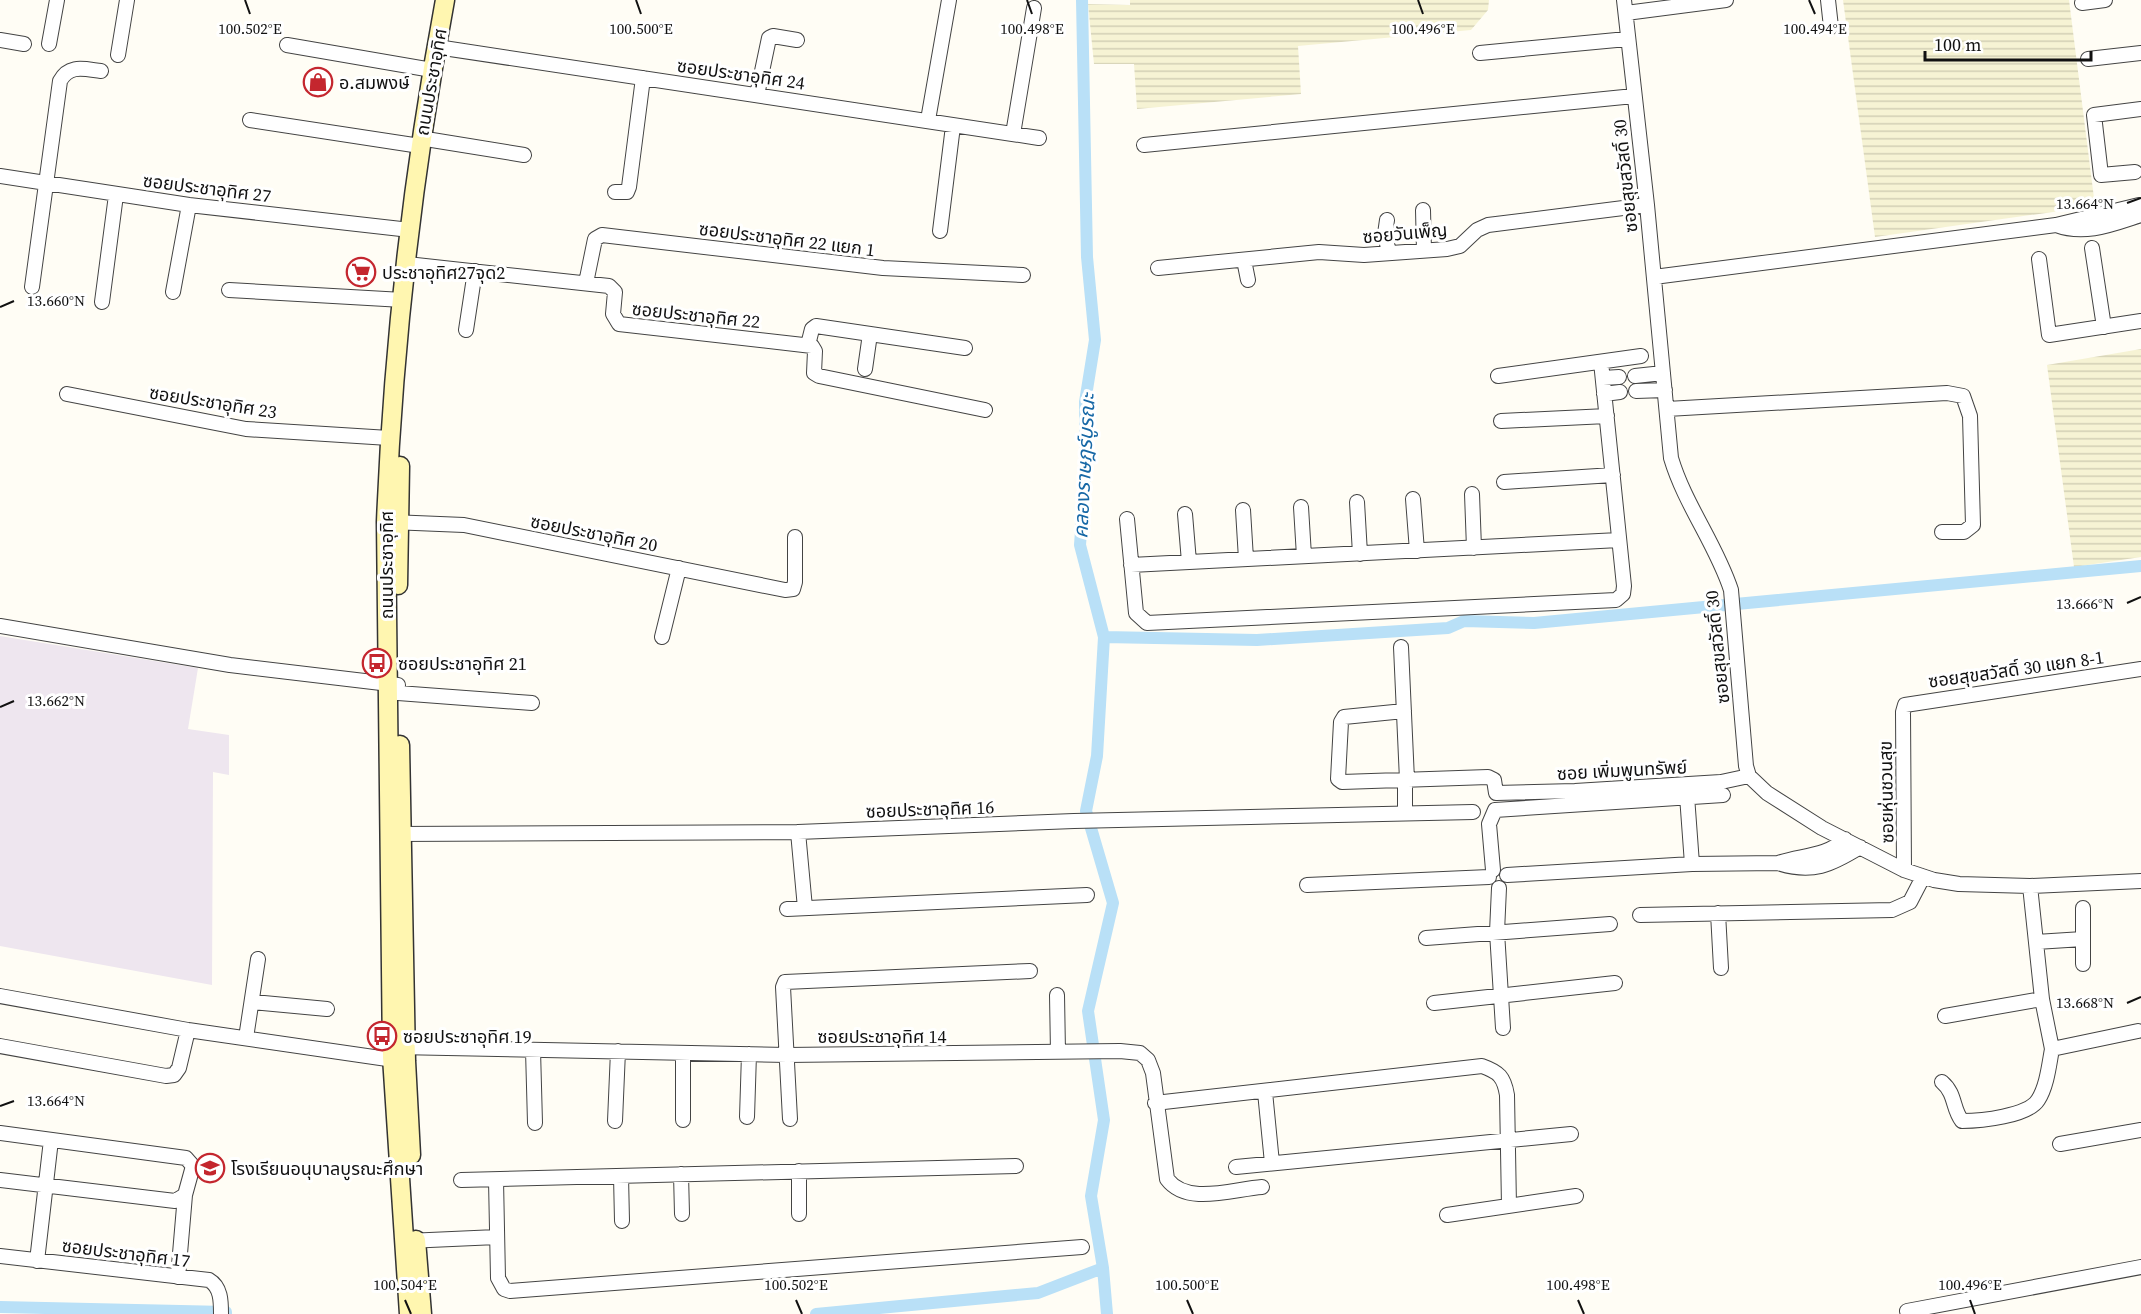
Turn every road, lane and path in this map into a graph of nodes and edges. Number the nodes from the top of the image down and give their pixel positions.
1 (57, 0) edge
2 (127, 0) edge
3 (445, 0) edge
4 (456, 0) edge
5 (949, 0) edge
6 (1726, 0) edge
7 (1828, 0) edge
8 (2105, 0) edge
9 (2082, 3) dead end
10 (1625, 6) edge
11 (1034, 8) dead end
12 (1831, 27) dead end
13 (1627, 39) junction
14 (0, 40) edge
15 (797, 40) dead end
16 (24, 44) dead end
17 (50, 44) dead end
18 (287, 45) dead end
19 (442, 48) junction
20 (1480, 53) dead end
21 (2141, 53) edge
22 (118, 55) dead end
23 (2088, 59) dead end
24 (432, 70) junction
25 (101, 71) dead end
26 (643, 78) junction
27 (757, 95) junction
28 (1634, 96) junction
29 (2141, 109) edge
30 (249, 120) dead end
31 (928, 120) junction
32 (953, 126) junction
33 (1013, 134) junction
34 (1039, 138) dead end
35 (426, 143) junction
36 (1144, 145) dead end
37 (524, 155) dead end
38 (2135, 172) dead end
39 (0, 176) edge
40 (47, 183) junction
41 (615, 192) dead end
42 (116, 195) junction
43 (189, 205) junction
44 (1647, 205) junction
45 (2141, 207) edge
46 (1423, 210) dead end
47 (1387, 220) dead end
48 (410, 230) junction
49 (940, 231) dead end
50 (2092, 248) dead end
51 (1424, 251) junction
52 (1389, 253) junction
53 (2039, 259) dead end
54 (1244, 260) junction
55 (412, 265) junction
56 (1158, 268) dead end
57 (475, 271) junction
58 (1023, 275) dead end
59 (1654, 277) junction
60 (1248, 280) dead end
61 (586, 284) junction
62 (32, 287) dead end
63 (229, 290) dead end
64 (173, 292) dead end
65 (403, 300) junction
66 (102, 302) dead end
67 (2141, 321) edge
68 (2104, 327) junction
69 (466, 330) dead end
70 (870, 334) junction
71 (807, 345) junction
72 (965, 348) dead end
73 (1641, 356) dead end
74 (1601, 363) junction
75 (865, 369) dead end
76 (1663, 373) junction
77 (1498, 376) dead end
78 (1635, 376) dead end
79 (1619, 377) dead end
80 (1603, 378) junction
81 (1665, 390) junction
82 (1636, 391) dead end
83 (1620, 393) dead end
84 (67, 394) dead end
85 (1604, 394) junction
86 (1667, 409) junction
87 (985, 411) dead end
88 (1607, 416) junction
89 (1501, 421) dead end
90 (389, 438) junction
91 (1612, 475) junction
92 (1504, 482) dead end
93 (1472, 494) dead end
94 (1413, 499) dead end
95 (1356, 502) dead end
96 (1301, 507) dead end
97 (1243, 510) dead end
98 (1185, 514) dead end
99 (1127, 519) dead end
100 (393, 522) junction
101 (1942, 531) dead end
102 (795, 537) dead end
103 (1619, 540) junction
104 (1474, 548) junction
105 (1417, 551) junction
106 (1360, 554) junction
107 (1304, 556) junction
108 (1246, 559) junction
109 (1189, 562) junction
110 (1131, 565) junction
111 (680, 568) junction
112 (0, 626) edge
113 (662, 638) dead end
114 (1401, 647) dead end
115 (2141, 669) edge
116 (394, 688) junction
117 (532, 703) dead end
118 (1404, 711) junction
119 (1903, 712) joint
120 (1749, 776) junction
121 (1406, 782) junction
122 (1723, 795) dead end
123 (1687, 796) junction
124 (1473, 812) dead end
125 (1405, 813) junction
126 (798, 832) junction
127 (395, 834) junction
128 (1845, 839) junction
129 (1860, 847) junction
130 (1778, 863) junction
131 (1692, 864) junction
132 (1904, 870) junction
133 (1491, 874) junction
134 (1507, 875) junction
135 (1923, 877) junction
136 (2141, 881) edge
137 (1307, 885) dead end
138 (2030, 886) junction
139 (1499, 888) junction
140 (1086, 895) dead end
141 (805, 908) junction
142 (2083, 908) dead end
143 (787, 909) dead end
144 (1718, 913) junction
145 (1640, 915) dead end
146 (1610, 924) dead end
147 (1497, 932) junction
148 (1426, 938) dead end
149 (2083, 939) junction
150 (2036, 942) junction
151 (258, 959) dead end
152 (2083, 964) dead end
153 (1721, 968) dead end
154 (1030, 971) dead end
155 (1615, 983) dead end
156 (1500, 994) junction
157 (1058, 995) dead end
158 (0, 996) edge
159 (2042, 999) junction
160 (253, 1002) junction
161 (1434, 1003) dead end
162 (327, 1009) dead end
163 (1945, 1016) dead end
164 (1503, 1028) dead end
165 (188, 1030) junction
166 (2138, 1031) dead end
167 (246, 1038) junction
168 (0, 1046) edge
169 (2052, 1049) junction
170 (533, 1050) junction
171 (618, 1051) junction
172 (1058, 1052) junction
173 (683, 1053) junction
174 (399, 1054) junction
175 (749, 1054) junction
176 (787, 1054) junction
177 (1942, 1082) dead end
178 (1265, 1092) junction
179 (1155, 1103) junction
180 (747, 1118) dead end
181 (790, 1119) dead end
182 (682, 1120) dead end
183 (615, 1121) dead end
184 (535, 1123) dead end
185 (2141, 1130) edge
186 (0, 1133) edge
187 (1571, 1134) dead end
188 (51, 1140) junction
189 (1506, 1140) junction
190 (2060, 1144) dead end
191 (1272, 1163) junction
192 (1016, 1166) dead end
193 (1236, 1167) dead end
194 (799, 1171) junction
195 (681, 1174) junction
196 (621, 1176) junction
197 (0, 1180) edge
198 (461, 1180) dead end
199 (496, 1180) junction
200 (46, 1185) junction
201 (1262, 1187) dead end
202 (185, 1195) junction
203 (1576, 1196) dead end
204 (1509, 1206) junction
205 (682, 1214) dead end
206 (799, 1214) dead end
207 (1447, 1215) dead end
208 (622, 1221) dead end
209 (497, 1237) junction
210 (410, 1241) junction
211 (1082, 1246) dead end
212 (0, 1256) edge
213 (38, 1261) junction
214 (2141, 1267) edge
215 (178, 1277) junction
216 (221, 1308) edge
217 (1907, 1311) dead end
218 (409, 1314) edge
219 (422, 1314) edge

1 - 17 street
2 - 22 street
3 - 19 main road, ถนนประชาอุทิศ
4 - 19 main road, ถนนประชาอุทิศ
5 - 31 street
6 - 10 street
7 - 12 street
8 - 9 street
10 - 13 street, ซอยสุขสวัสดิ์ 30
11 - 33 street
13 - 20 street
13 - 28 street, ซอยสุขสวัสดิ์ 30
14 - 16 street
15 - 27 street
18 - 24 street
19 - 24 main road, ถนนประชาอุทิศ
19 - 26 street, ซอยประชาอุทิศ 24
19 - 35 main road, ถนนประชาอุทิศ
21 - 23 street
24 - 35 main road, ถนนประชาอุทิศ
25 - 40 street
26 - 27 street, ซอยประชาอุทิศ 24
26 - 41 street
27 - 31 street, ซอยประชาอุทิศ 24
28 - 36 street
28 - 44 street, ซอยสุขสวัสดิ์ 30
29 - 38 street
30 - 35 street
31 - 32 street, ซอยประชาอุทิศ 24
32 - 33 street, ซอยประชาอุทิศ 24
32 - 49 street
33 - 34 street, ซอยประชาอุทิศ 24
35 - 37 street
35 - 48 main road, ถนนประชาอุทิศ
35 - 55 main road, ถนนประชาอุทิศ
39 - 40 street, ซอยประชาอุทิศ 27
40 - 42 street, ซอยประชาอุทิศ 27
40 - 62 street
42 - 43 street, ซอยประชาอุทิศ 27
42 - 66 street
43 - 48 street, ซอยประชาอุทิศ 27
43 - 64 street
44 - 51 street, ซอยวันเพ็ญ
44 - 59 street, ซอยสุขสวัสดิ์ 30
45 - 59 street
46 - 51 street
47 - 52 street
48 - 55 main road, ถนนประชาอุทิศ
50 - 68 street
51 - 52 street, ซอยวันเพ็ญ
52 - 54 street, ซอยวันเพ็ญ
53 - 68 street
54 - 56 street, ซอยวันเพ็ญ
54 - 60 street
55 - 57 street, ซอยประชาอุทิศ 22
55 - 65 main road, ถนนประชาอุทิศ
55 - 100 main road, ถนนประชาอุทิศ
57 - 61 street, ซอยประชาอุทิศ 22
57 - 69 street
58 - 61 street, ซอยประชาอุทิศ 22 แยก 1
59 - 76 street, ซอยสุขสวัสดิ์ 30
61 - 71 street, ซอยประชาอุทิศ 22
63 - 65 street
65 - 90 main road, ถนนประชาอุทิศ
67 - 68 street
70 - 71 street
70 - 72 street
70 - 75 street
71 - 87 street
73 - 74 street
74 - 77 street
74 - 80 street
76 - 78 street
76 - 81 street, ซอยสุขสวัสดิ์ 30
79 - 80 street
80 - 85 street
81 - 82 street
81 - 86 street, ซอยสุขสวัสดิ์ 30
83 - 85 street
84 - 90 street, ซอยประชาอุทิศ 23
85 - 88 street
86 - 101 street
86 - 120 street, ซอยสุขสวัสดิ์ 30
88 - 89 street
88 - 91 street
90 - 100 main road, ถนนประชาอุทิศ
91 - 92 street
91 - 103 street
93 - 104 street
94 - 105 street
95 - 106 street
96 - 107 street
97 - 108 street
98 - 109 street
99 - 110 street
100 - 111 street, ซอยประชาอุทิศ 20
100 - 116 main road, ถนนประชาอุทิศ
102 - 111 street, ซอยประชาอุทิศ 20
103 - 104 street
103 - 110 street
104 - 105 street
105 - 106 street
106 - 107 street
107 - 108 street
108 - 109 street
109 - 110 street
111 - 113 street
112 - 116 street
114 - 118 street
115 - 119 street, ซอยสุขสวัสดิ์ 30 แยก 8-1
116 - 117 street
116 - 127 main road, ถนนประชาอุทิศ
118 - 121 street
118 - 121 street
119 - 132 street, ซอยหุ่นชวนสุข
120 - 121 street, ซอย เพิ่มพูนทรัพย์
120 - 128 street
121 - 125 street
122 - 123 street
123 - 131 street
123 - 133 street
124 - 125 street, ซอยประชาอุทิศ 16
125 - 126 street, ซอยประชาอุทิศ 16
126 - 127 street, ซอยประชาอุทิศ 16
126 - 141 street
127 - 174 main road, ถนนประชาอุทิศ
128 - 129 street
128 - 130 street
129 - 130 street
129 - 132 street
130 - 131 street
131 - 134 street
132 - 135 street
133 - 134 street
133 - 137 street
133 - 139 street
134 - 139 street
135 - 138 street
135 - 144 street
136 - 138 street
138 - 150 street
139 - 147 street
140 - 141 street
141 - 143 street
142 - 149 street
144 - 145 street
144 - 153 street
146 - 147 street
147 - 148 street
147 - 156 street
149 - 150 street
149 - 152 street
150 - 159 street
151 - 160 street
154 - 176 street
155 - 156 street
156 - 161 street
156 - 164 street
157 - 172 street
158 - 165 street
159 - 163 street
159 - 169 street
160 - 162 street
160 - 167 street
165 - 167 street
165 - 168 street
166 - 169 street
167 - 174 street
169 - 177 street
170 - 171 street, ซอยประชาอุทิศ 14
170 - 174 street, ซอยประชาอุทิศ 14
170 - 184 street
171 - 173 street, ซอยประชาอุทิศ 14
171 - 183 street
172 - 176 street, ซอยประชาอุทิศ 14
172 - 179 street, ซอยประชาอุทิศ 14
173 - 175 street, ซอยประชาอุทิศ 14
173 - 182 street
174 - 210 main road, ถนนประชาอุทิศ
175 - 176 street, ซอยประชาอุทิศ 14
175 - 180 street
176 - 181 street
178 - 179 street
178 - 189 street
178 - 191 street
179 - 201 street, ซอยประชาอุทิศ 14
185 - 190 street
186 - 188 street
187 - 189 street
188 - 200 street
188 - 202 street
189 - 191 street
189 - 204 street
191 - 193 street
192 - 194 street
194 - 195 street
194 - 206 street
195 - 196 street
195 - 205 street
196 - 199 street
196 - 208 street
197 - 200 street
198 - 199 street
199 - 209 street
200 - 202 street
200 - 213 street
202 - 215 street
203 - 204 street
204 - 207 street
209 - 210 street
209 - 211 street
210 - 218 main road, ถนนประชาอุทิศ
210 - 219 main road, ถนนประชาอุทิศ
212 - 213 street, ซอยประชาอุทิศ 17
213 - 215 street, ซอยประชาอุทิศ 17
214 - 217 street
215 - 216 street, ซอยประชาอุทิศ 17

